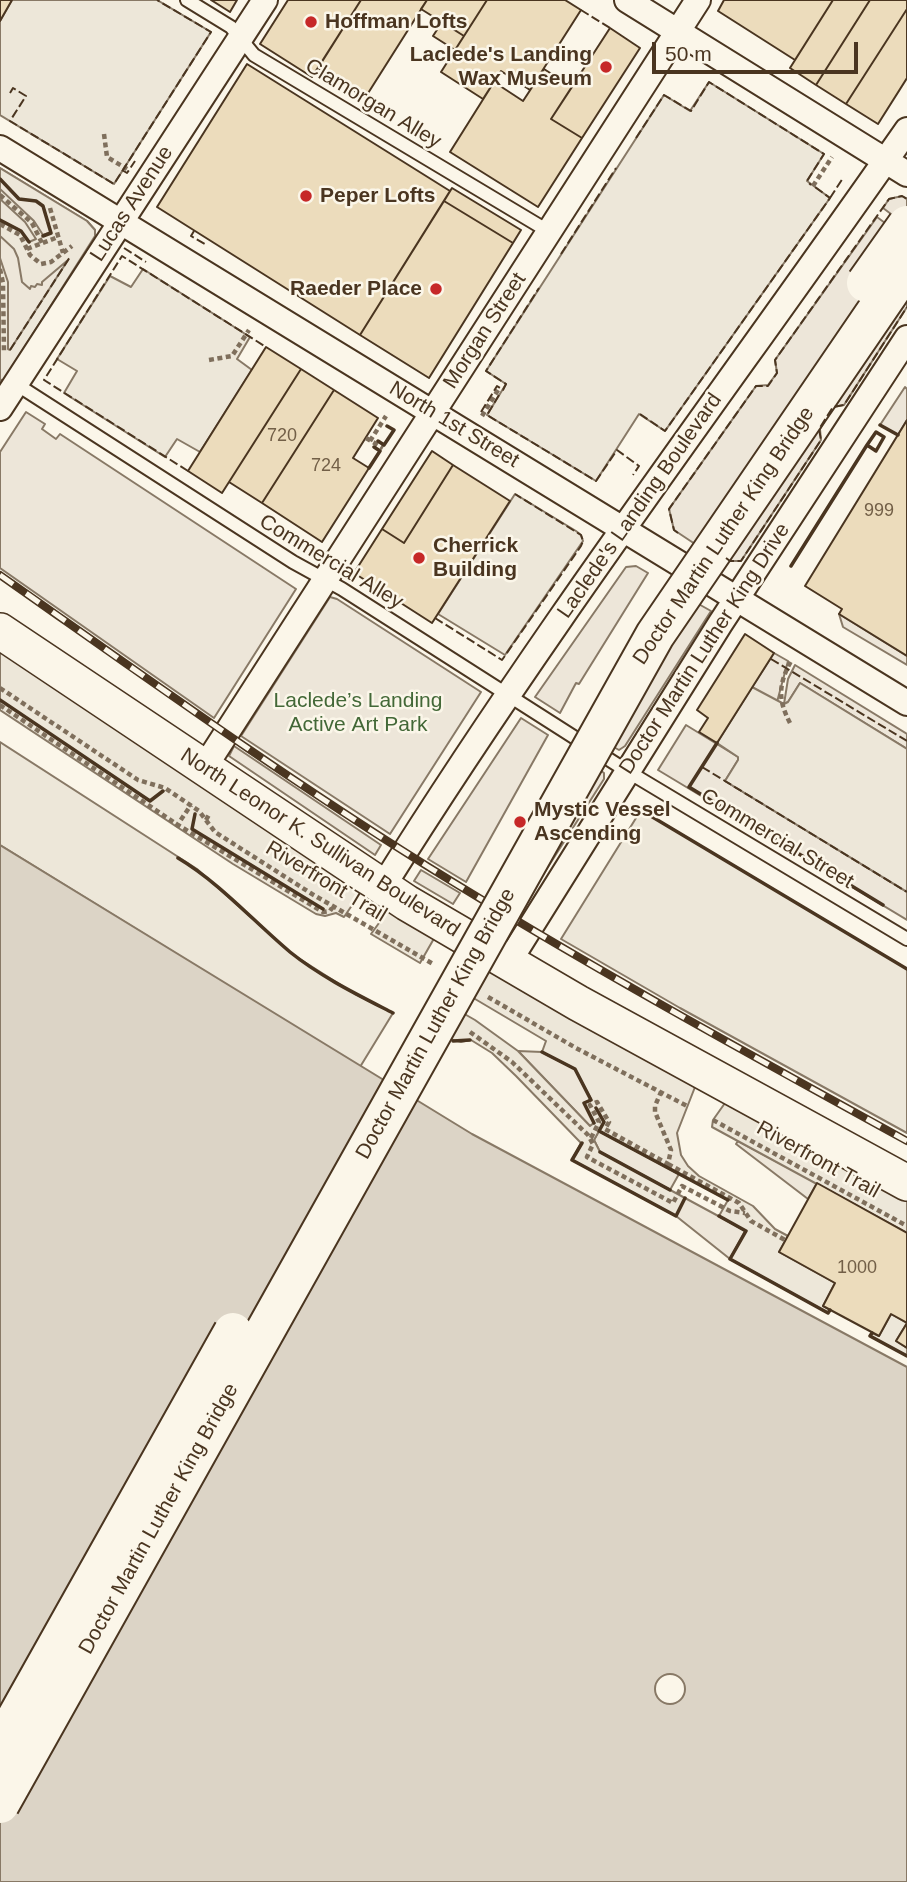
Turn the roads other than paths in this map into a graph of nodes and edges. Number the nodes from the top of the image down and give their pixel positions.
1 (187, 0) edge
2 (265, 0) edge
3 (627, 0) edge
4 (698, 0) edge
5 (678, 32) junction
6 (241, 38) junction
7 (907, 130) edge
8 (0, 148) edge
9 (896, 167) edge
10 (121, 222) junction
11 (907, 225) edge
12 (548, 231) junction
13 (907, 266) edge
14 (907, 338) edge
15 (16, 384) junction
16 (0, 408) edge
17 (432, 413) junction
18 (623, 529) junction
19 (325, 580) junction
20 (736, 599) junction
21 (0, 631) edge
22 (509, 694) junction
23 (907, 702) edge
24 (204, 768) junction
25 (628, 771) junction
26 (382, 888) junction
27 (907, 939) edge
28 (508, 963) junction
29 (907, 1183) edge
30 (0, 1747) edge
31 (0, 1804) edge

1 - 6 lane, Clamorgan Alley
2 - 6 street, Lucas Avenue
3 - 5 street
4 - 5 street, Morgan Street
5 - 9 street
5 - 12 street, Morgan Street
6 - 10 street, Lucas Avenue
6 - 12 lane, Clamorgan Alley
7 - 9 street, Laclede's Landing Boulevard
8 - 10 street, North 1st Street
9 - 18 street, Laclede's Landing Boulevard
10 - 15 street, Lucas Avenue
10 - 17 street, North 1st Street
11 - 30 main road, Doctor Martin Luther King Bridge, bridge
12 - 17 street, Morgan Street
13 - 31 main road, Doctor Martin Luther King Bridge, bridge
14 - 20 street, Doctor Martin Luther King Drive
15 - 16 street, Lucas Avenue
15 - 19 lane, Commercial Alley
17 - 18 street, North 1st Street
17 - 19 street, Morgan Street
18 - 20 street, North 1st Street
18 - 22 street, Laclede's Landing Boulevard
19 - 22 lane, Commercial Alley
19 - 24 street, Morgan Street
20 - 23 street, North 1st Street
20 - 25 street, Doctor Martin Luther King Drive
21 - 24 street, North Leonor K. Sullivan Boulevard
22 - 25 lane, Commercial Alley
22 - 26 street, Laclede's Landing Boulevard
24 - 26 street, North Leonor K. Sullivan Boulevard
25 - 27 lane, Commercial Street
25 - 28 street, Doctor Martin Luther King Drive
26 - 28 street, North Leonor K. Sullivan Boulevard
28 - 29 street, North Leonor K. Sullivan Boulevard

